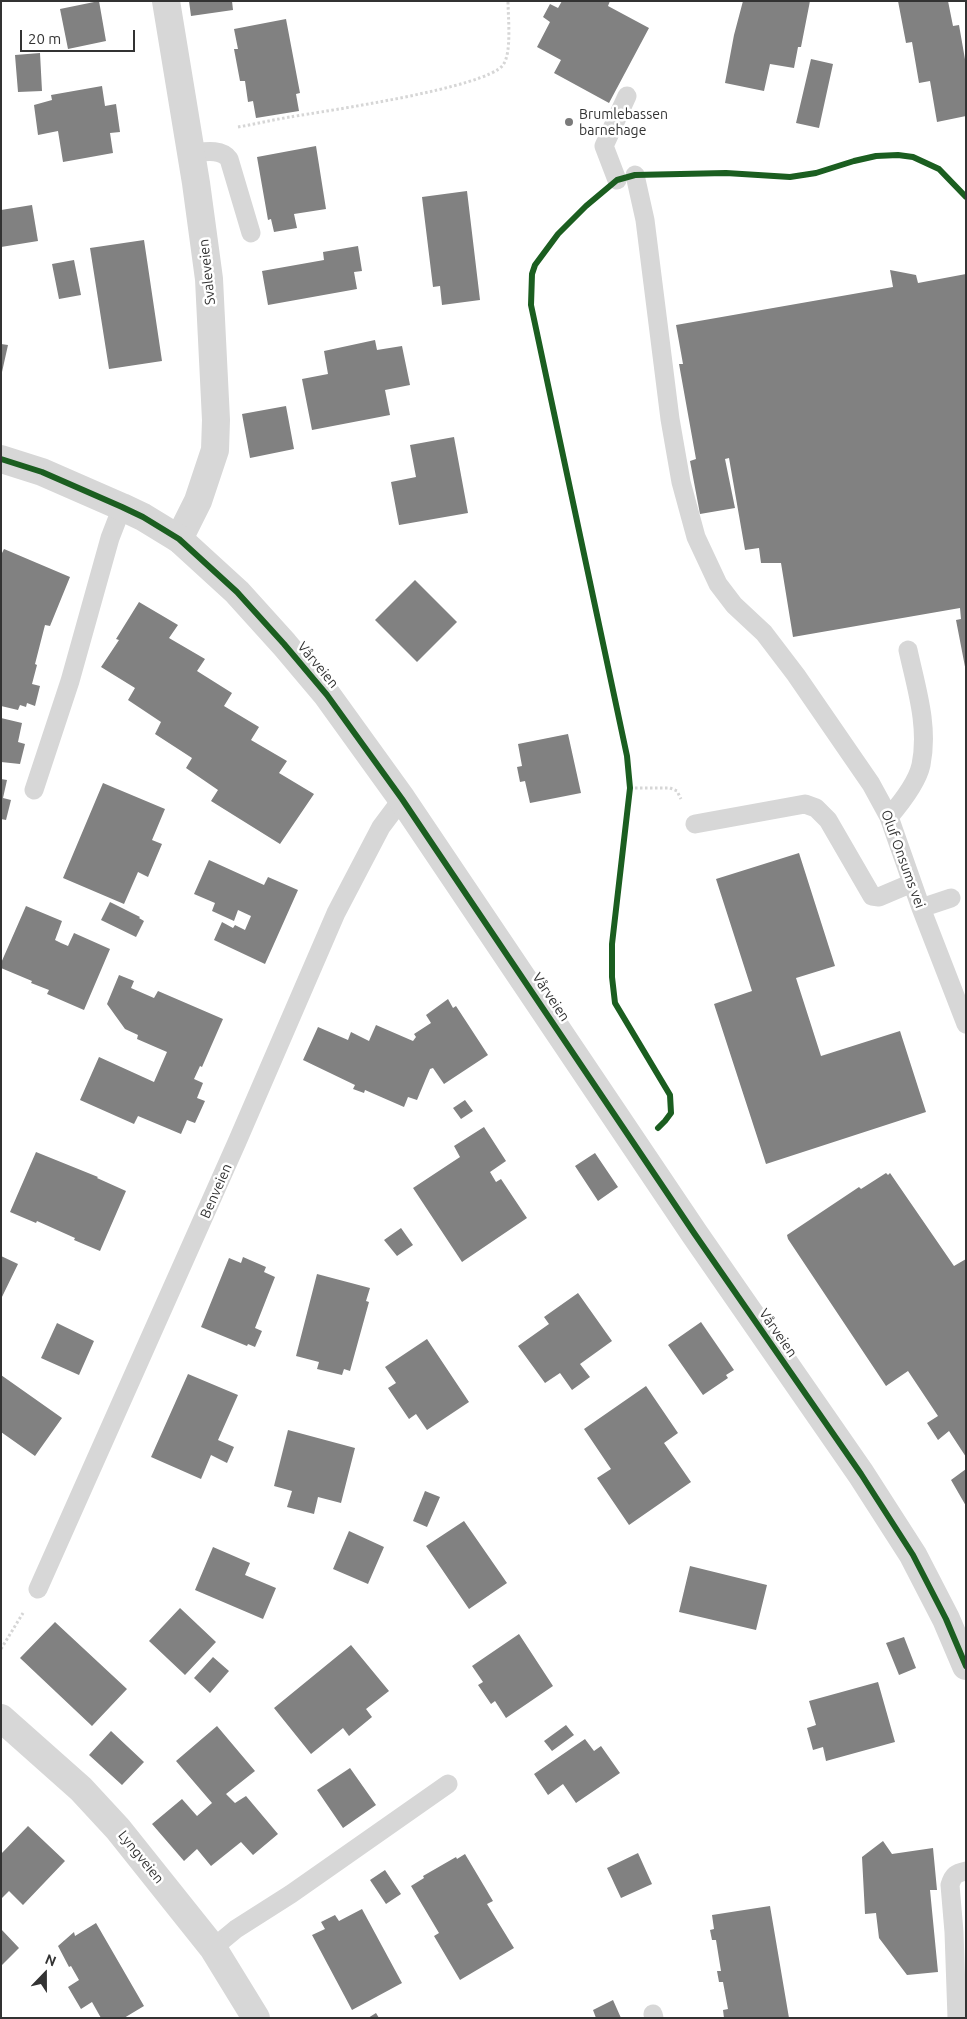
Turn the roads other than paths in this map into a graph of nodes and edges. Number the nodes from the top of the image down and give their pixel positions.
1 (166, 1) edge
2 (627, 96) dead end
3 (189, 145) junction
4 (251, 233) dead end
5 (1, 459) edge
6 (122, 507) junction
7 (179, 539) junction
8 (908, 650) dead end
9 (34, 790) dead end
10 (402, 799) junction
11 (889, 817) junction
12 (695, 824) road end
13 (912, 883) junction
14 (952, 898) dead end
15 (921, 908) junction
16 (966, 1024) edge
17 (38, 1588) dead end
18 (966, 1666) edge
19 (1, 1718) edge
20 (448, 1784) dead end
21 (966, 1871) edge
22 (213, 1948) junction
23 (256, 2018) edge
24 (957, 2018) edge

1 - 3 street, Svaleveien
2 - 11 lane, Oluf Onsums vei
3 - 4 lane
3 - 7 street, Svaleveien
5 - 6 street, Vårveien
6 - 7 street, Vårveien
6 - 9 lane
7 - 10 street, Vårveien
8 - 11 lane
10 - 17 lane, Benveien
10 - 18 street, Vårveien
11 - 13 lane, Oluf Onsums vei
12 - 13 lane
13 - 15 lane, Oluf Onsums vei
14 - 15 lane
15 - 16 lane, Oluf Onsums vei
19 - 22 street, Lyngveien
20 - 22 lane
21 - 24 lane
22 - 23 street, Lyngveien

